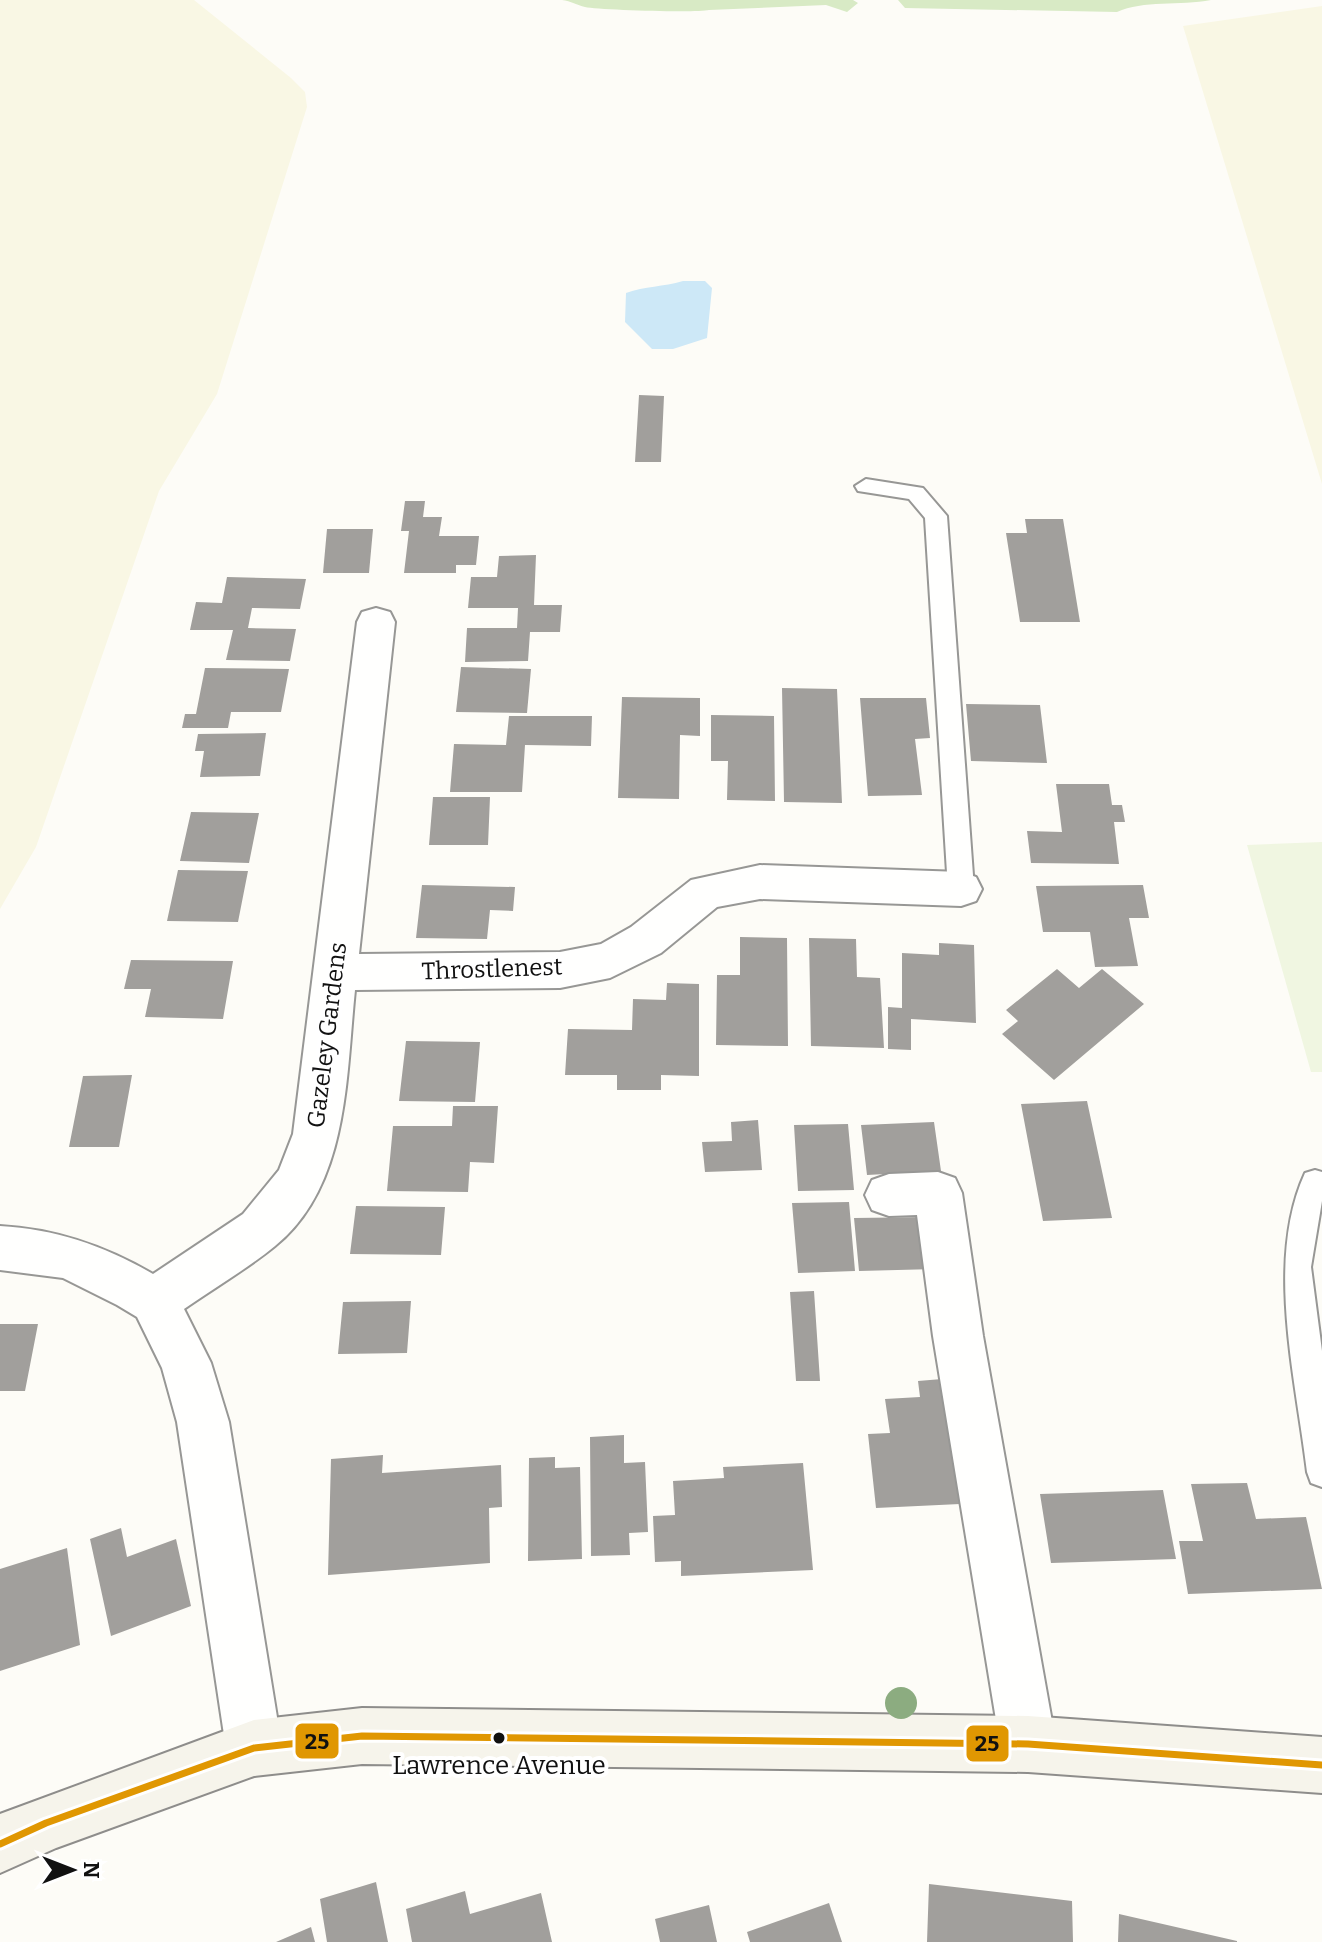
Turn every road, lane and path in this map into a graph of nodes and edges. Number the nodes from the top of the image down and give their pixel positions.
1 (866, 486) dead end
2 (376, 622) dead end
3 (961, 889) joint
4 (335, 972) junction
5 (1315, 1182) dead end
6 (889, 1195) dead end
7 (0, 1248) edge
8 (154, 1301) junction
9 (1322, 1472) edge
10 (1028, 1744) junction
11 (254, 1748) junction
12 (1322, 1765) edge
13 (0, 1844) edge

1 - 3 lane
2 - 4 street, Gazeley Gardens
3 - 4 street, Throstlenest
4 - 8 street, Gazeley Gardens
5 - 9 lane
6 - 10 street
7 - 8 street
8 - 11 street
10 - 11 main road
10 - 12 main road
11 - 13 main road

